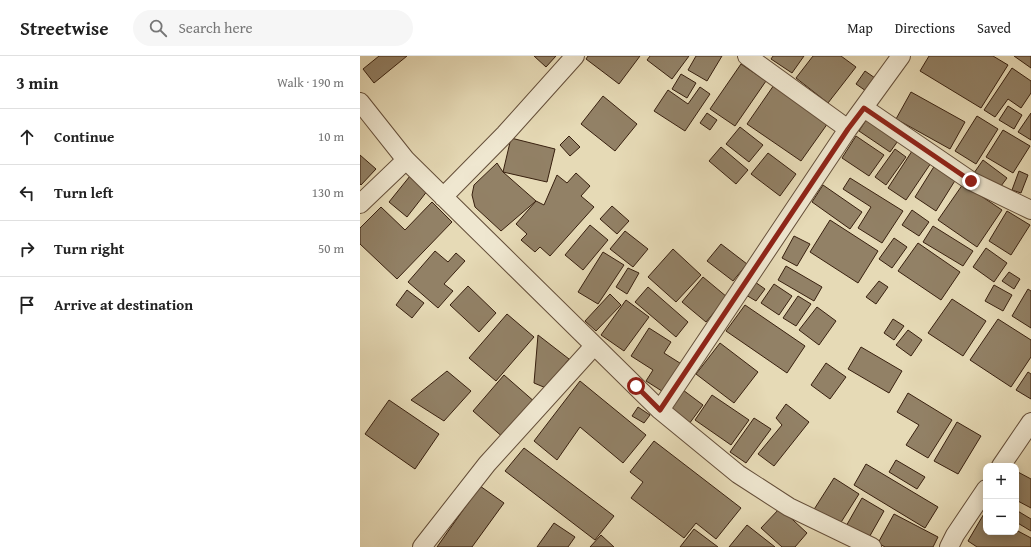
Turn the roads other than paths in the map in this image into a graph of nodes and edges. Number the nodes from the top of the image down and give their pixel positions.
1 (575, 56) edge
2 (747, 56) edge
3 (901, 56) edge
4 (360, 102) edge
5 (864, 108) junction
6 (848, 129) junction
7 (406, 160) junction
8 (443, 197) junction
9 (360, 204) edge
10 (1031, 210) edge
11 (594, 346) junction
12 (660, 410) junction
13 (1031, 422) edge
14 (1004, 463) edge
15 (983, 493) edge
16 (422, 547) edge
17 (872, 547) edge
18 (949, 547) edge

1 - 8 street
2 - 6 street
3 - 5 street
4 - 7 street
5 - 6 street
5 - 10 street
6 - 12 street
7 - 8 street
7 - 9 street
8 - 11 street
11 - 12 street
11 - 16 street
12 - 17 street
13 - 14 street
15 - 18 street

